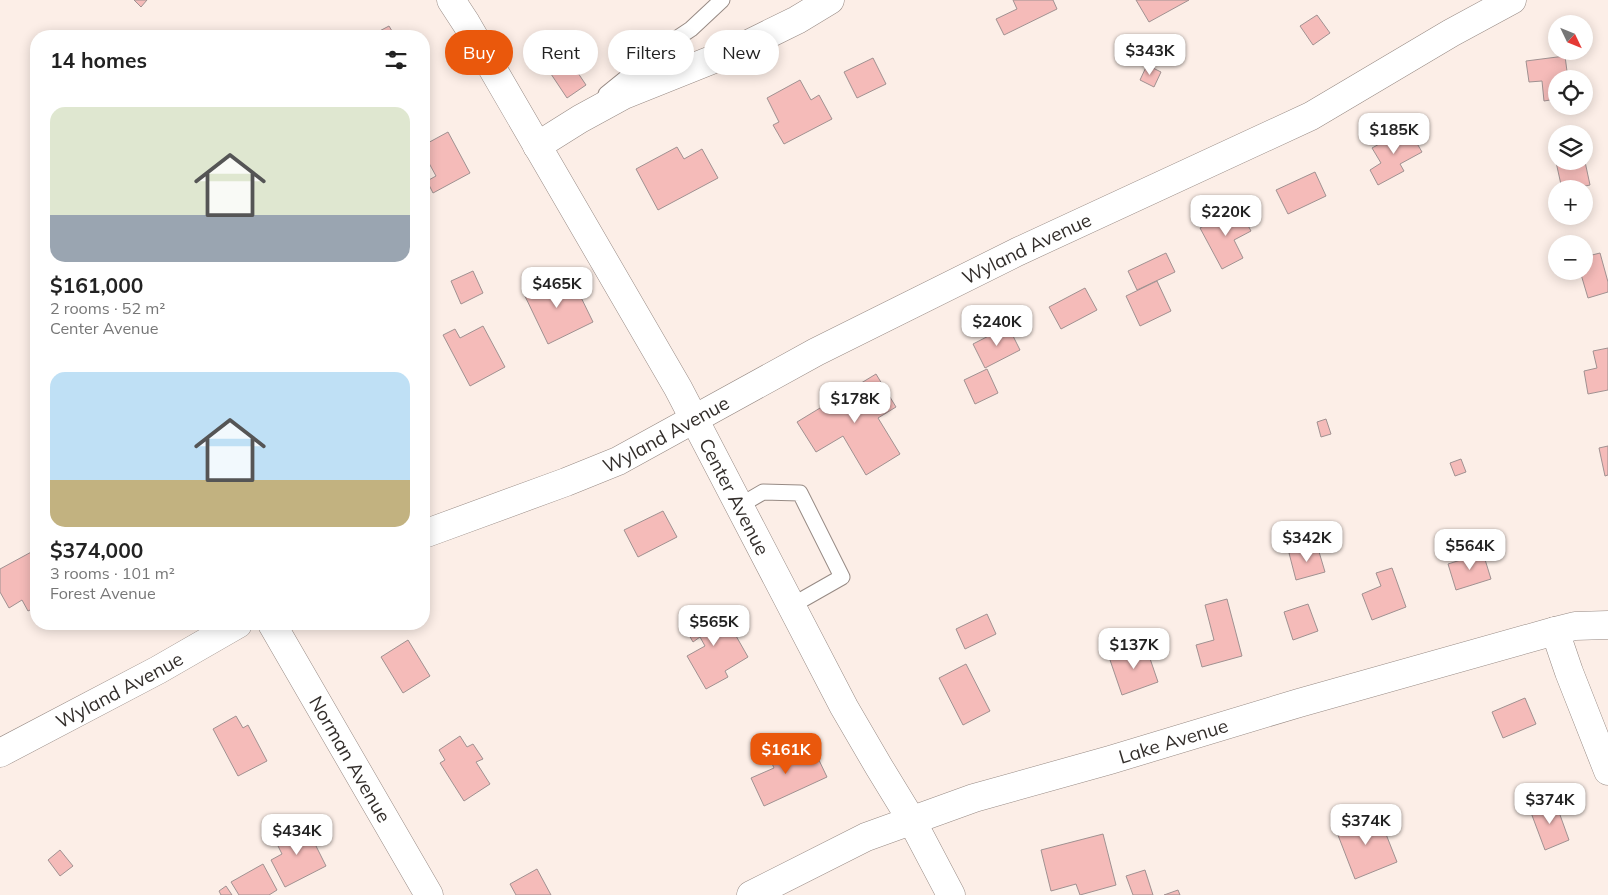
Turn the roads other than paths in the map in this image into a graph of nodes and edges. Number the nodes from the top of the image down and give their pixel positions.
1 (451, 0) edge
2 (722, 0) edge
3 (830, 0) edge
4 (1512, 0) edge
5 (580, 119) junction
6 (537, 146) junction
7 (695, 419) junction
8 (739, 506) junction
9 (430, 532) edge
10 (791, 606) junction
11 (1608, 625) edge
12 (228, 630) edge
13 (275, 630) edge
14 (1556, 631) junction
15 (0, 753) edge
16 (1608, 771) edge
17 (912, 821) junction
18 (429, 895) edge
19 (751, 895) edge
20 (951, 895) edge

1 - 6 street, Center Avenue
2 - 5 lane
3 - 5 street
4 - 7 street, Wyland Avenue
5 - 6 street
6 - 7 street, Center Avenue
7 - 8 street, Center Avenue
7 - 9 street, Wyland Avenue
8 - 10 street, Center Avenue
8 - 10 lane
10 - 17 street, Center Avenue
11 - 14 street, Lake Avenue
12 - 15 street, Wyland Avenue
13 - 18 street, Norman Avenue
14 - 16 street
14 - 17 street, Lake Avenue
17 - 19 street, Lake Avenue
17 - 20 street, Center Avenue

